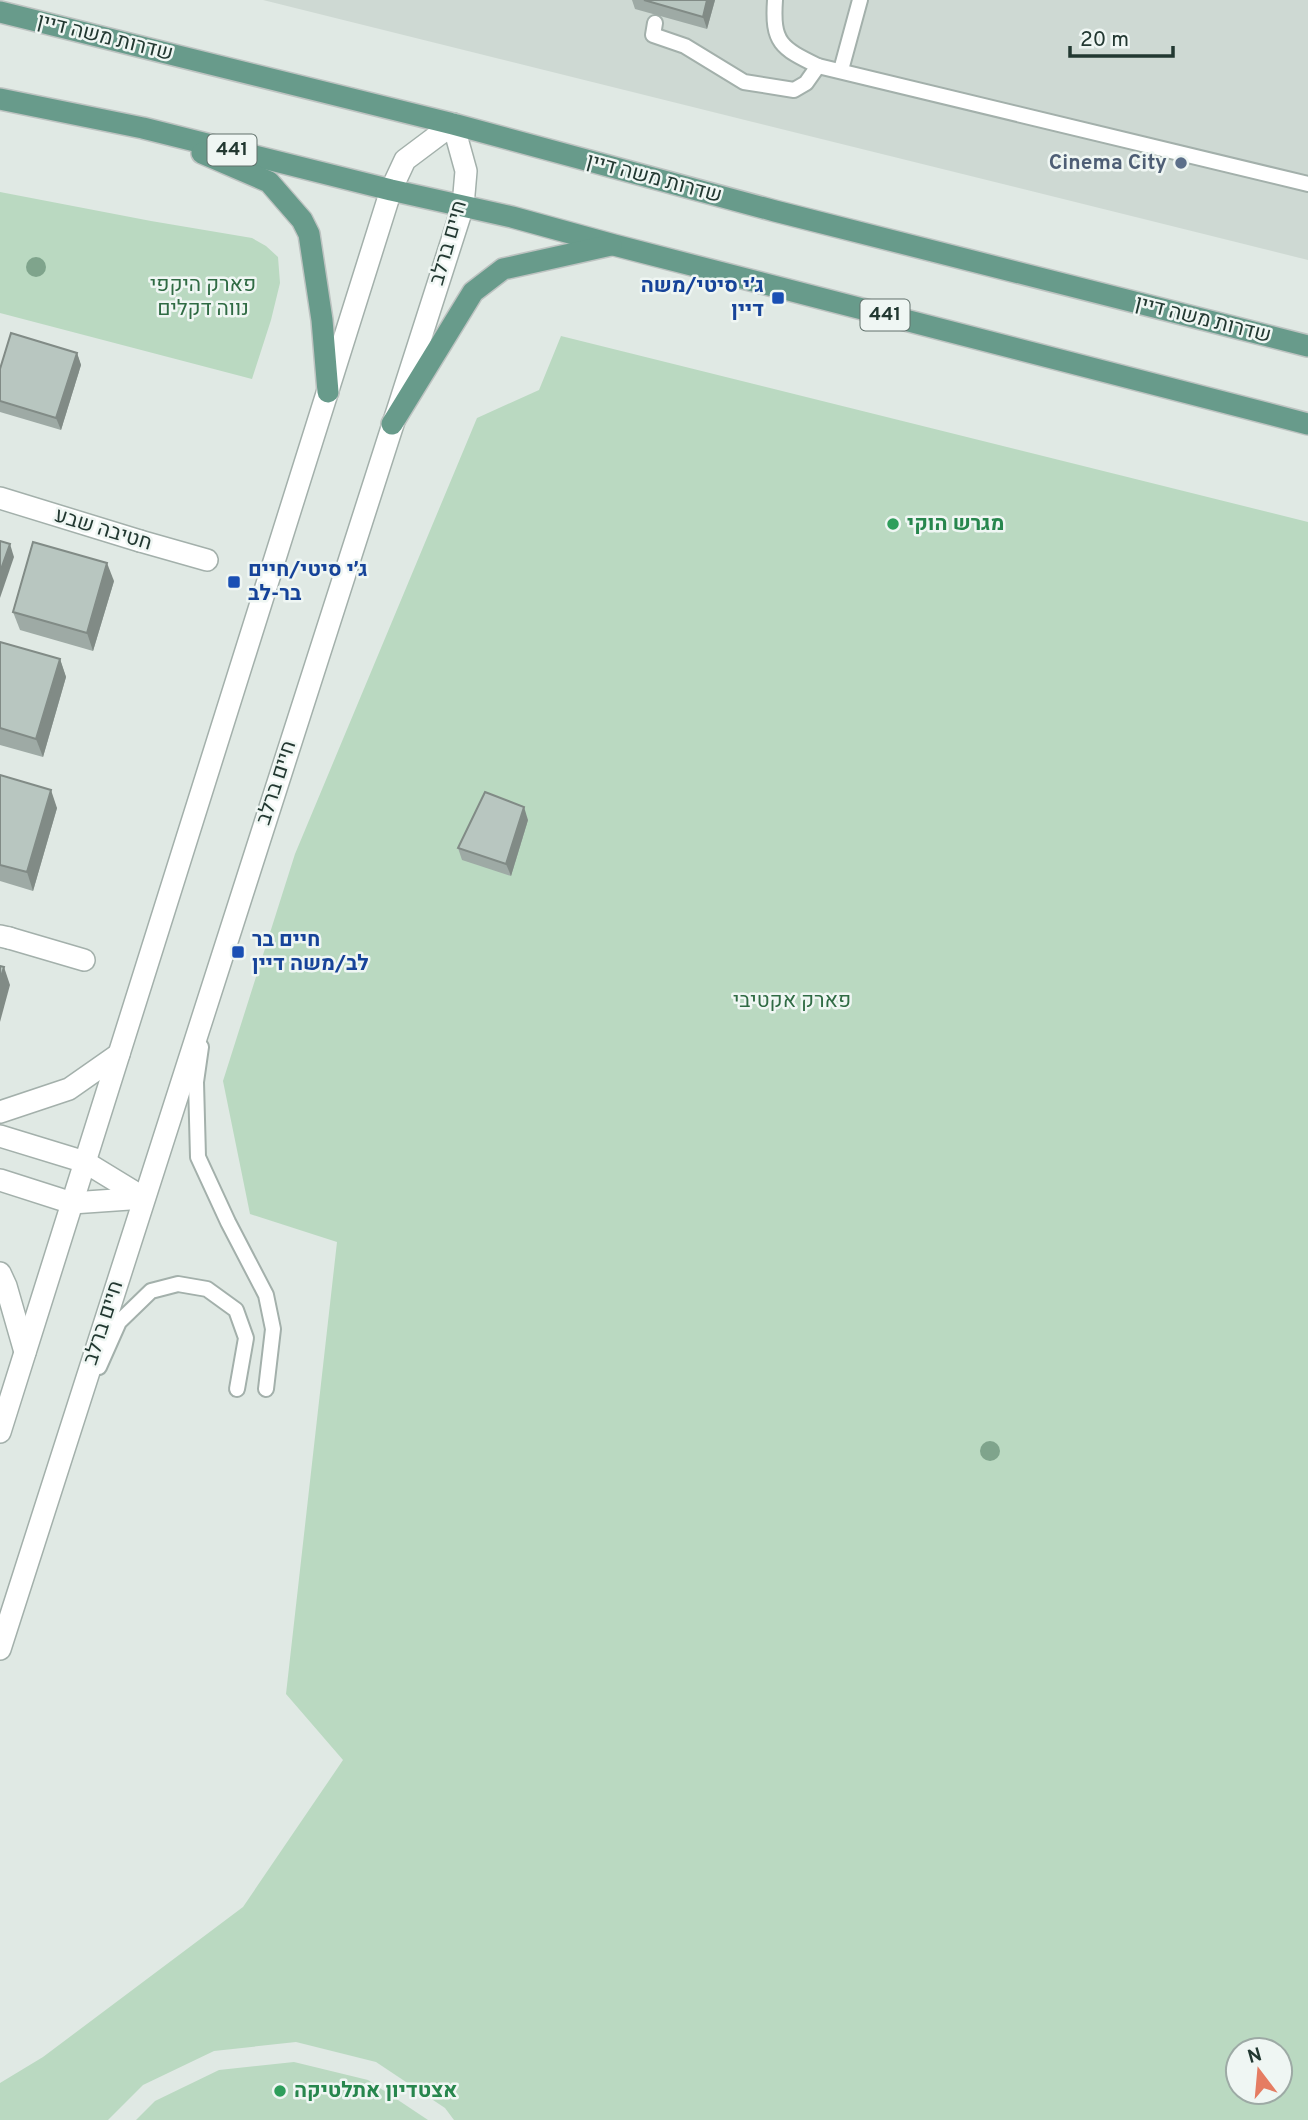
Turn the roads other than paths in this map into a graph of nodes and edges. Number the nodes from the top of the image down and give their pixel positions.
1 (775, 0) edge
2 (859, 4) edge
3 (0, 12) edge
4 (655, 23) edge
5 (818, 66) junction
6 (841, 70) junction
7 (0, 99) edge
8 (453, 124) junction
9 (143, 128) junction
10 (1308, 184) edge
11 (391, 190) junction
12 (463, 206) junction
13 (614, 245) junction
14 (1308, 346) edge
15 (328, 393) junction
16 (393, 424) junction
17 (1308, 424) edge
18 (0, 498) edge
19 (207, 560) dead end
20 (4, 937) edge
21 (84, 960) dead end
22 (206, 1007) junction
23 (119, 1054) junction
24 (0, 1112) edge
25 (0, 1136) edge
26 (85, 1162) junction
27 (0, 1180) edge
28 (144, 1198) junction
29 (72, 1203) junction
30 (0, 1273) edge
31 (26, 1352) junction
32 (237, 1389) dead end
33 (266, 1389) dead end
34 (0, 1432) edge
35 (69, 1435) junction
36 (0, 1650) edge

1 - 5 lane
2 - 6 lane
3 - 8 main road, שדרות משה דיין
4 - 5 lane
5 - 6 lane
6 - 10 lane
7 - 9 main road, 441
8 - 11 street
8 - 12 street, חיים ברלב
8 - 14 main road, שדרות משה דיין
9 - 11 main road, 441
9 - 15 main road
11 - 12 main road, 441
11 - 15 street
12 - 13 main road, 441
12 - 16 street, חיים ברלב
13 - 16 main road
13 - 17 main road, 441
15 - 23 street
16 - 22 street, חיים ברלב
18 - 19 street, חטיבה שבע
20 - 21 street
22 - 28 street, חיים ברלב
22 - 33 lane
23 - 24 street
23 - 26 street
25 - 26 street
26 - 28 street
26 - 29 street
27 - 29 street
28 - 29 street
28 - 35 street, חיים ברלב
29 - 31 street
30 - 31 street
31 - 34 street
32 - 35 lane
35 - 36 street, חיים ברלב

